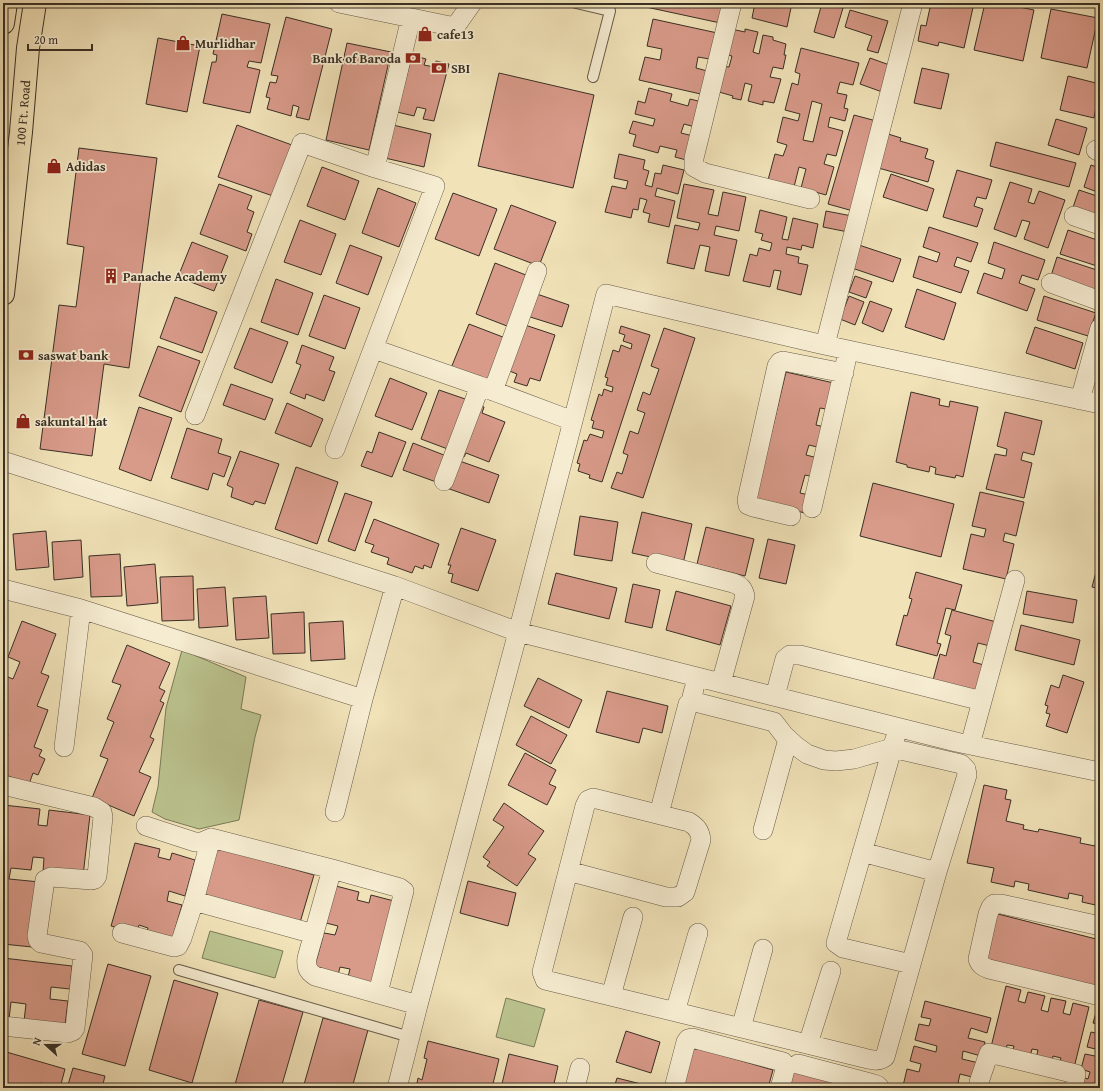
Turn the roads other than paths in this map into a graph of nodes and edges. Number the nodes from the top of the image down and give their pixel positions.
1 (6, 3) edge
2 (35, 3) edge
3 (339, 3) edge
4 (472, 3) edge
5 (576, 3) edge
6 (732, 3) edge
7 (913, 3) edge
8 (411, 18) junction
9 (3, 23) edge
10 (593, 77) dead end
11 (374, 168) junction
12 (810, 199) dead end
13 (1074, 216) dead end
14 (1100, 225) edge
15 (537, 271) dead end
16 (1051, 283) dead end
17 (3, 294) edge
18 (1100, 301) edge
19 (1100, 328) edge
20 (825, 345) junction
21 (374, 349) junction
22 (849, 350) junction
23 (844, 373) junction
24 (487, 388) junction
25 (1080, 400) junction
26 (1100, 404) edge
27 (195, 415) dead end
28 (573, 421) junction
29 (335, 450) dead end
30 (3, 460) edge
31 (444, 481) dead end
32 (812, 508) dead end
33 (791, 516) dead end
34 (656, 563) dead end
35 (1015, 580) dead end
36 (395, 586) junction
37 (3, 589) edge
38 (81, 609) junction
39 (518, 632) junction
40 (698, 677) junction
41 (721, 683) junction
42 (778, 697) junction
43 (363, 699) junction
44 (691, 701) junction
45 (982, 701) junction
46 (774, 722) junction
47 (898, 728) junction
48 (788, 739) junction
49 (970, 745) junction
50 (64, 747) dead end
51 (892, 748) junction
52 (1100, 772) edge
53 (3, 785) edge
54 (335, 812) dead end
55 (659, 814) junction
56 (146, 826) dead end
57 (763, 830) dead end
58 (211, 838) junction
59 (862, 852) junction
60 (332, 869) junction
61 (568, 871) junction
62 (937, 872) junction
63 (194, 901) junction
64 (633, 916) dead end
65 (1100, 926) edge
66 (122, 932) dead end
67 (698, 933) dead end
68 (314, 934) junction
69 (763, 949) dead end
70 (911, 964) junction
71 (179, 970) dead end
72 (831, 971) dead end
73 (378, 993) junction
74 (611, 996) junction
75 (1100, 996) edge
76 (418, 1005) junction
77 (675, 1012) junction
78 (3, 1026) edge
79 (741, 1028) junction
80 (410, 1037) junction
81 (808, 1044) junction
82 (798, 1064) dead end
83 (580, 1068) dead end
84 (979, 1082) dead end
85 (397, 1088) edge
86 (575, 1088) edge
87 (674, 1088) edge
88 (780, 1088) edge
89 (880, 1088) edge
90 (1074, 1088) edge

1 - 9 main road
2 - 17 main road, 100 Ft. Road
3 - 8 street
4 - 8 street
5 - 10 lane
6 - 12 street
7 - 20 street
8 - 11 street
11 - 21 street
11 - 27 street
13 - 14 street
15 - 24 street
16 - 18 street
19 - 25 street
20 - 22 street
20 - 28 street
21 - 24 street
21 - 29 street
22 - 23 street
22 - 25 street
23 - 32 street
23 - 33 street
24 - 28 street
24 - 31 street
25 - 26 street
28 - 39 street
30 - 36 street
34 - 41 street
35 - 45 street
36 - 39 street
36 - 43 street
37 - 38 street
38 - 43 street
38 - 50 street
39 - 40 street
39 - 76 street
40 - 41 street
40 - 44 street
41 - 42 street
42 - 45 street
42 - 46 street
42 - 47 street
43 - 54 street
44 - 46 street
44 - 55 street
45 - 49 street
46 - 48 street
47 - 49 street
47 - 51 street
48 - 51 street
48 - 57 street
49 - 52 street
51 - 59 street
51 - 62 street
53 - 78 street
55 - 61 street
55 - 61 street
56 - 58 street
58 - 60 street
58 - 63 street
59 - 62 street
59 - 70 street
60 - 68 street
60 - 73 street
61 - 74 street
62 - 70 street
63 - 66 street
63 - 68 street
64 - 74 street
65 - 75 street
67 - 77 street
68 - 73 street
69 - 79 street
70 - 81 street
71 - 80 lane
72 - 81 street
73 - 76 street
74 - 77 street
76 - 80 street
77 - 79 street
79 - 81 street
80 - 85 street
82 - 89 street
83 - 86 street
84 - 90 street
87 - 88 street

